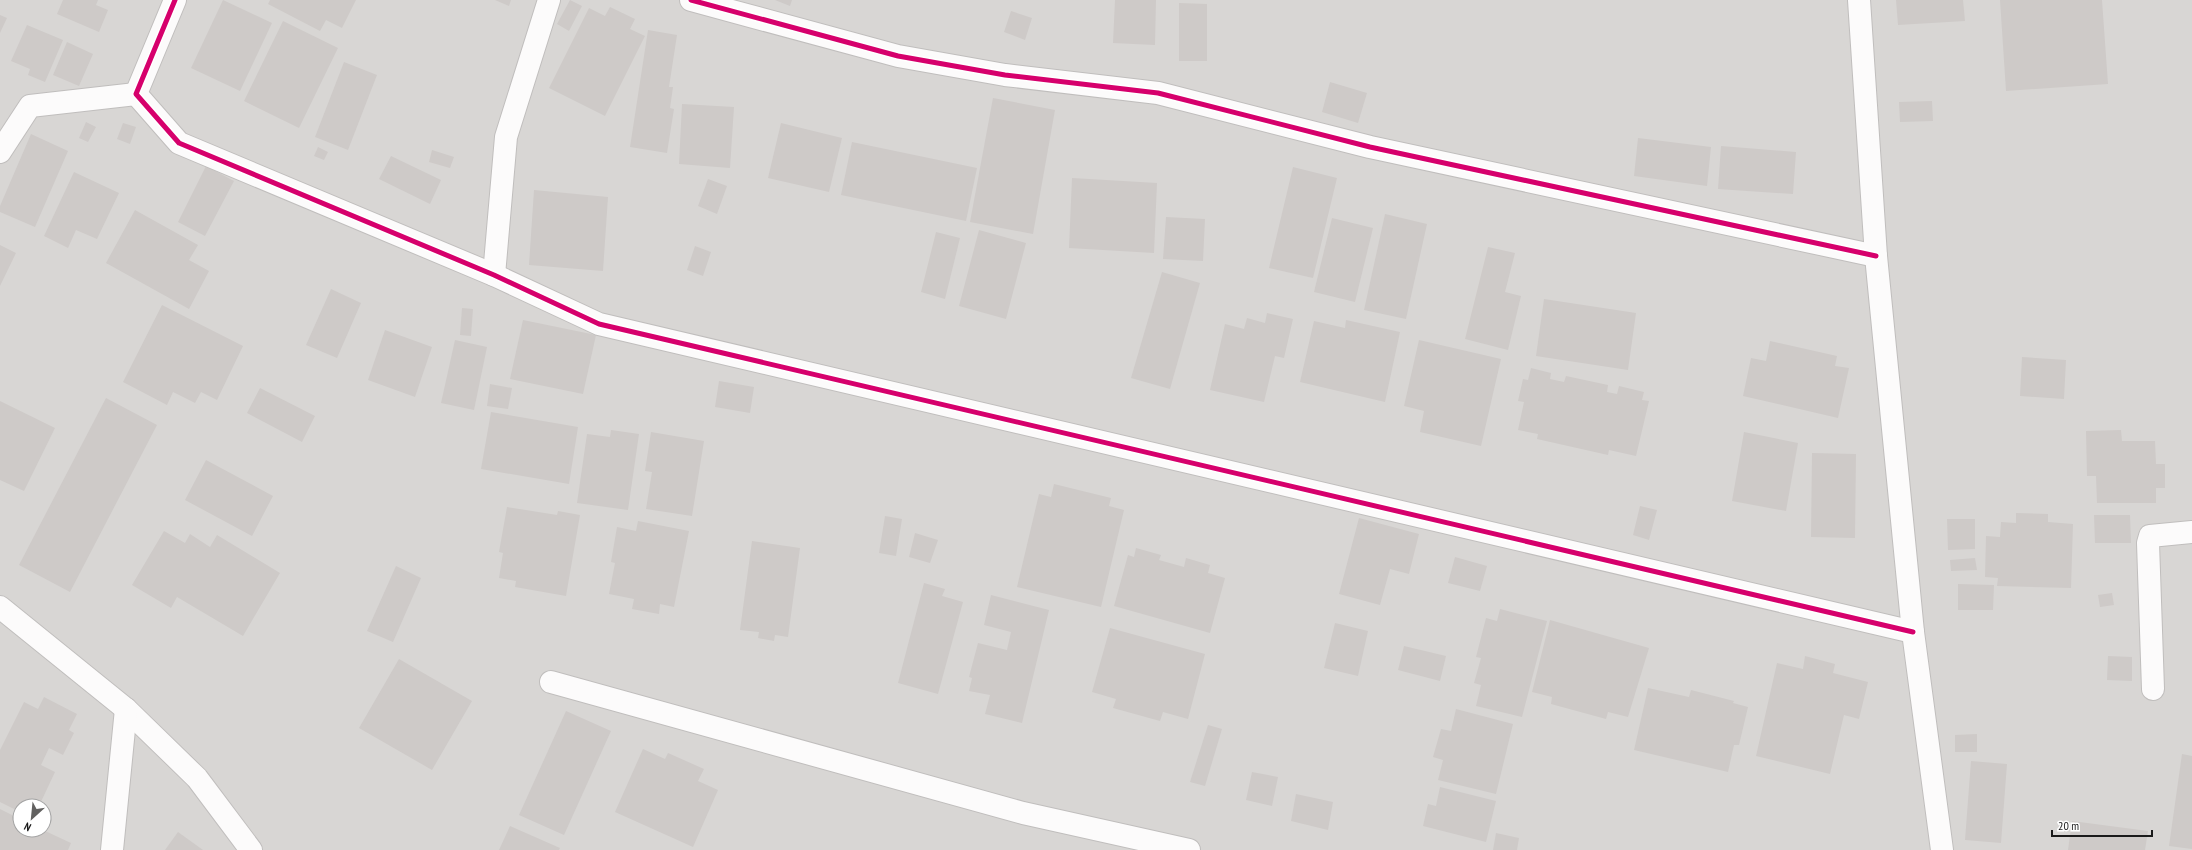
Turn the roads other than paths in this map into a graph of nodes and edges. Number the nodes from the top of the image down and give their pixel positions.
1 (175, 0) edge
2 (549, 0) edge
3 (691, 0) edge
4 (1859, 0) edge
5 (136, 94) junction
6 (0, 152) edge
7 (1876, 256) junction
8 (494, 275) junction
9 (2192, 532) edge
10 (0, 607) edge
11 (1912, 632) junction
12 (551, 682) dead end
13 (2153, 689) dead end
14 (126, 709) junction
15 (112, 850) edge
16 (251, 850) edge
17 (1189, 850) edge
18 (1942, 850) edge

1 - 5 street
2 - 8 street
3 - 7 street
4 - 7 street
5 - 6 street
5 - 8 street
7 - 11 street
8 - 11 street
9 - 13 street
10 - 14 street
11 - 18 street
12 - 17 street
14 - 15 street
14 - 16 street

